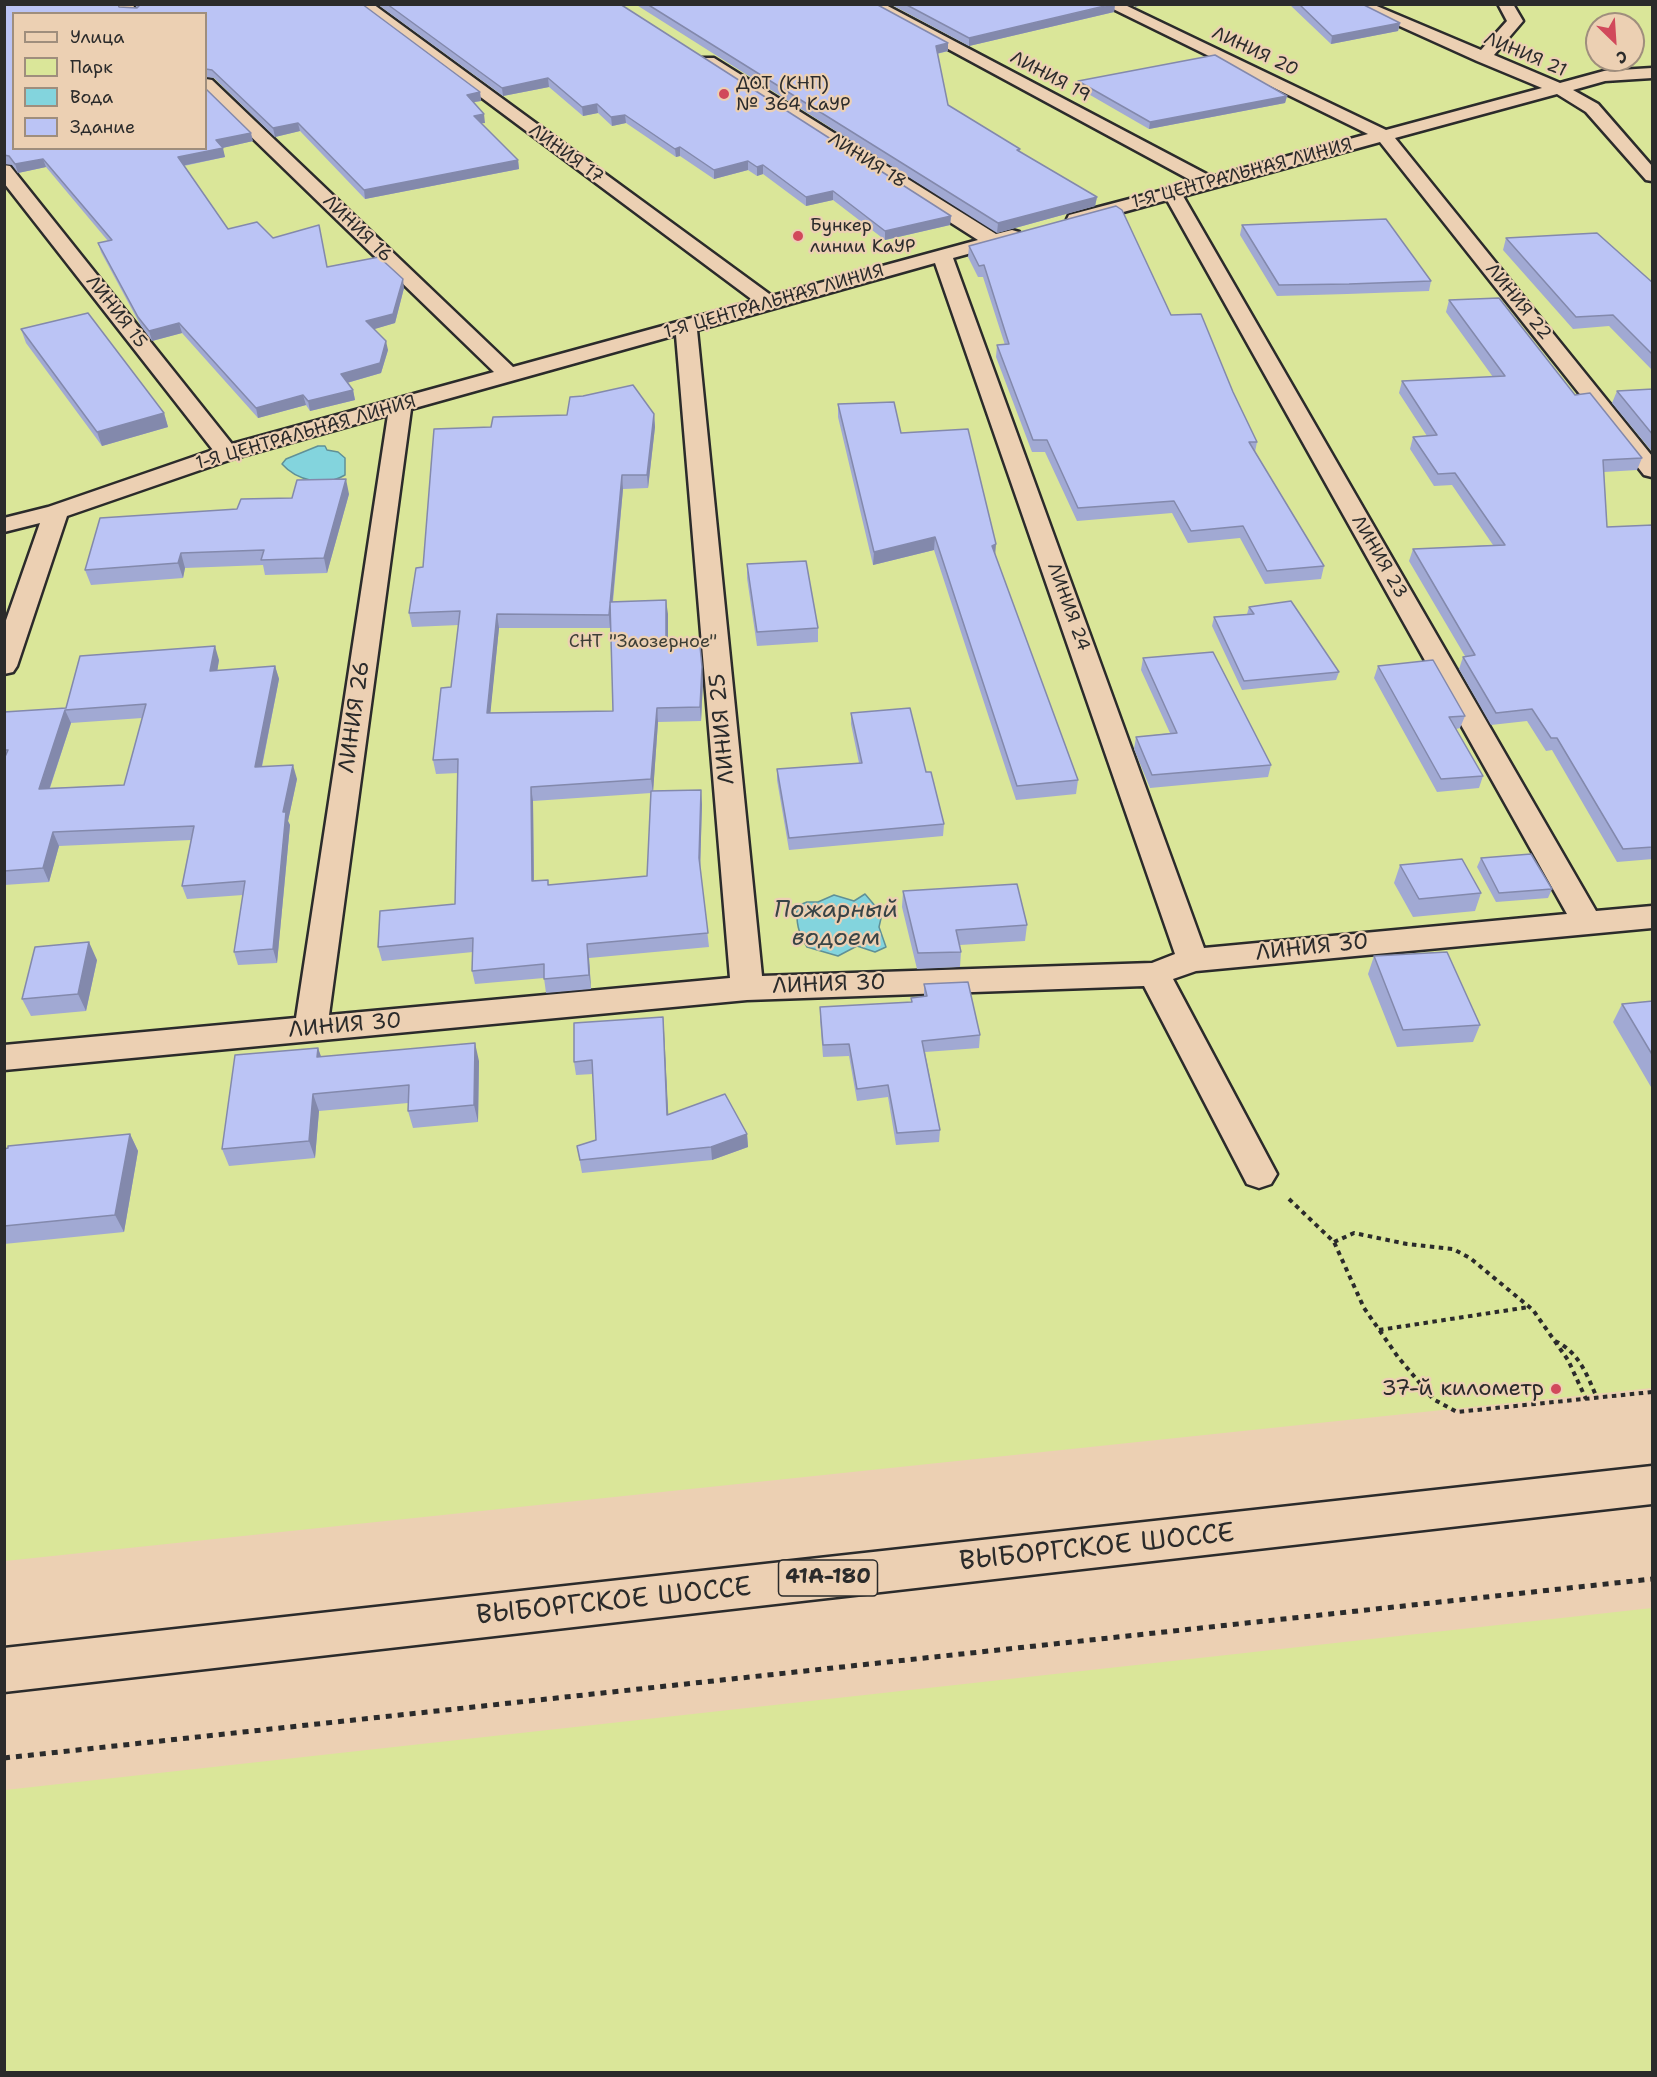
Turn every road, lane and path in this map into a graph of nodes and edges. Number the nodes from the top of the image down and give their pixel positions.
1 (363, 4) edge
2 (872, 4) edge
3 (1110, 4) edge
4 (1358, 4) edge
5 (1504, 4) edge
6 (690, 49) edge
7 (1484, 58) junction
8 (1653, 73) edge
9 (207, 85) edge
10 (1560, 90) junction
11 (1383, 135) junction
12 (4, 170) edge
13 (1653, 176) edge
14 (1210, 183) junction
15 (1172, 193) junction
16 (1060, 223) edge
17 (1026, 232) edge
18 (993, 241) junction
19 (942, 255) junction
20 (769, 303) junction
21 (686, 326) junction
22 (508, 374) junction
23 (400, 406) junction
24 (227, 453) junction
25 (1653, 470) edge
26 (56, 512) junction
27 (4, 525) edge
28 (4, 666) edge
29 (1653, 916) edge
30 (1587, 922) junction
31 (1193, 960) junction
32 (1154, 974) junction
33 (747, 988) junction
34 (311, 1029) junction
35 (4, 1058) edge
36 (1259, 1174) joint
37 (1334, 1242) junction
38 (1530, 1307) junction
39 (1379, 1330) junction
40 (1554, 1341) junction
41 (1653, 1392) edge
42 (1597, 1398) junction
43 (1586, 1399) junction
44 (1653, 1485) edge
45 (1653, 1579) edge
46 (4, 1670) edge
47 (4, 1758) edge

1 - 20 street, ЛИНИЯ 17
2 - 14 street, ЛИНИЯ 19
3 - 11 street, ЛИНИЯ 20
4 - 7 street, ЛИНИЯ 21
5 - 7 street
6 - 18 street, ЛИНИЯ 18
7 - 10 street, ЛИНИЯ 21
8 - 10 street, 1-Я ЦЕНТРАЛЬНАЯ ЛИНИЯ
9 - 22 street, ЛИНИЯ 16
10 - 11 street, 1-Я ЦЕНТРАЛЬНАЯ ЛИНИЯ
10 - 13 street, ЛИНИЯ 21
11 - 14 street, 1-Я ЦЕНТРАЛЬНАЯ ЛИНИЯ
11 - 25 street, ЛИНИЯ 22
12 - 24 street, ЛИНИЯ 15
14 - 15 street, 1-Я ЦЕНТРАЛЬНАЯ ЛИНИЯ
15 - 16 street, 1-Я ЦЕНТРАЛЬНАЯ ЛИНИЯ
15 - 30 street, ЛИНИЯ 23
17 - 18 street, 1-Я ЦЕНТРАЛЬНАЯ ЛИНИЯ
18 - 19 street, 1-Я ЦЕНТРАЛЬНАЯ ЛИНИЯ
19 - 20 street, 1-Я ЦЕНТРАЛЬНАЯ ЛИНИЯ
19 - 31 street, ЛИНИЯ 24
20 - 21 street, 1-Я ЦЕНТРАЛЬНАЯ ЛИНИЯ
21 - 22 street, 1-Я ЦЕНТРАЛЬНАЯ ЛИНИЯ
21 - 33 street, ЛИНИЯ 25
22 - 23 street, 1-Я ЦЕНТРАЛЬНАЯ ЛИНИЯ
23 - 24 street, 1-Я ЦЕНТРАЛЬНАЯ ЛИНИЯ
23 - 34 street, ЛИНИЯ 26
24 - 26 street, 1-Я ЦЕНТРАЛЬНАЯ ЛИНИЯ
26 - 27 street, 1-Я ЦЕНТРАЛЬНАЯ ЛИНИЯ
26 - 28 street
29 - 30 street, ЛИНИЯ 30
30 - 31 street, ЛИНИЯ 30
31 - 32 street, ЛИНИЯ 30
32 - 33 street, ЛИНИЯ 30
32 - 36 street
33 - 34 street, ЛИНИЯ 30
34 - 35 street, ЛИНИЯ 30
36 - 37 path
37 - 38 path
37 - 39 path
38 - 39 path
38 - 40 path
39 - 43 path
40 - 42 path
40 - 43 path
41 - 42 path
42 - 43 path
44 - 46 street, ВЫБОРГСКОЕ ШОССЕ / 41А-180
45 - 47 path

